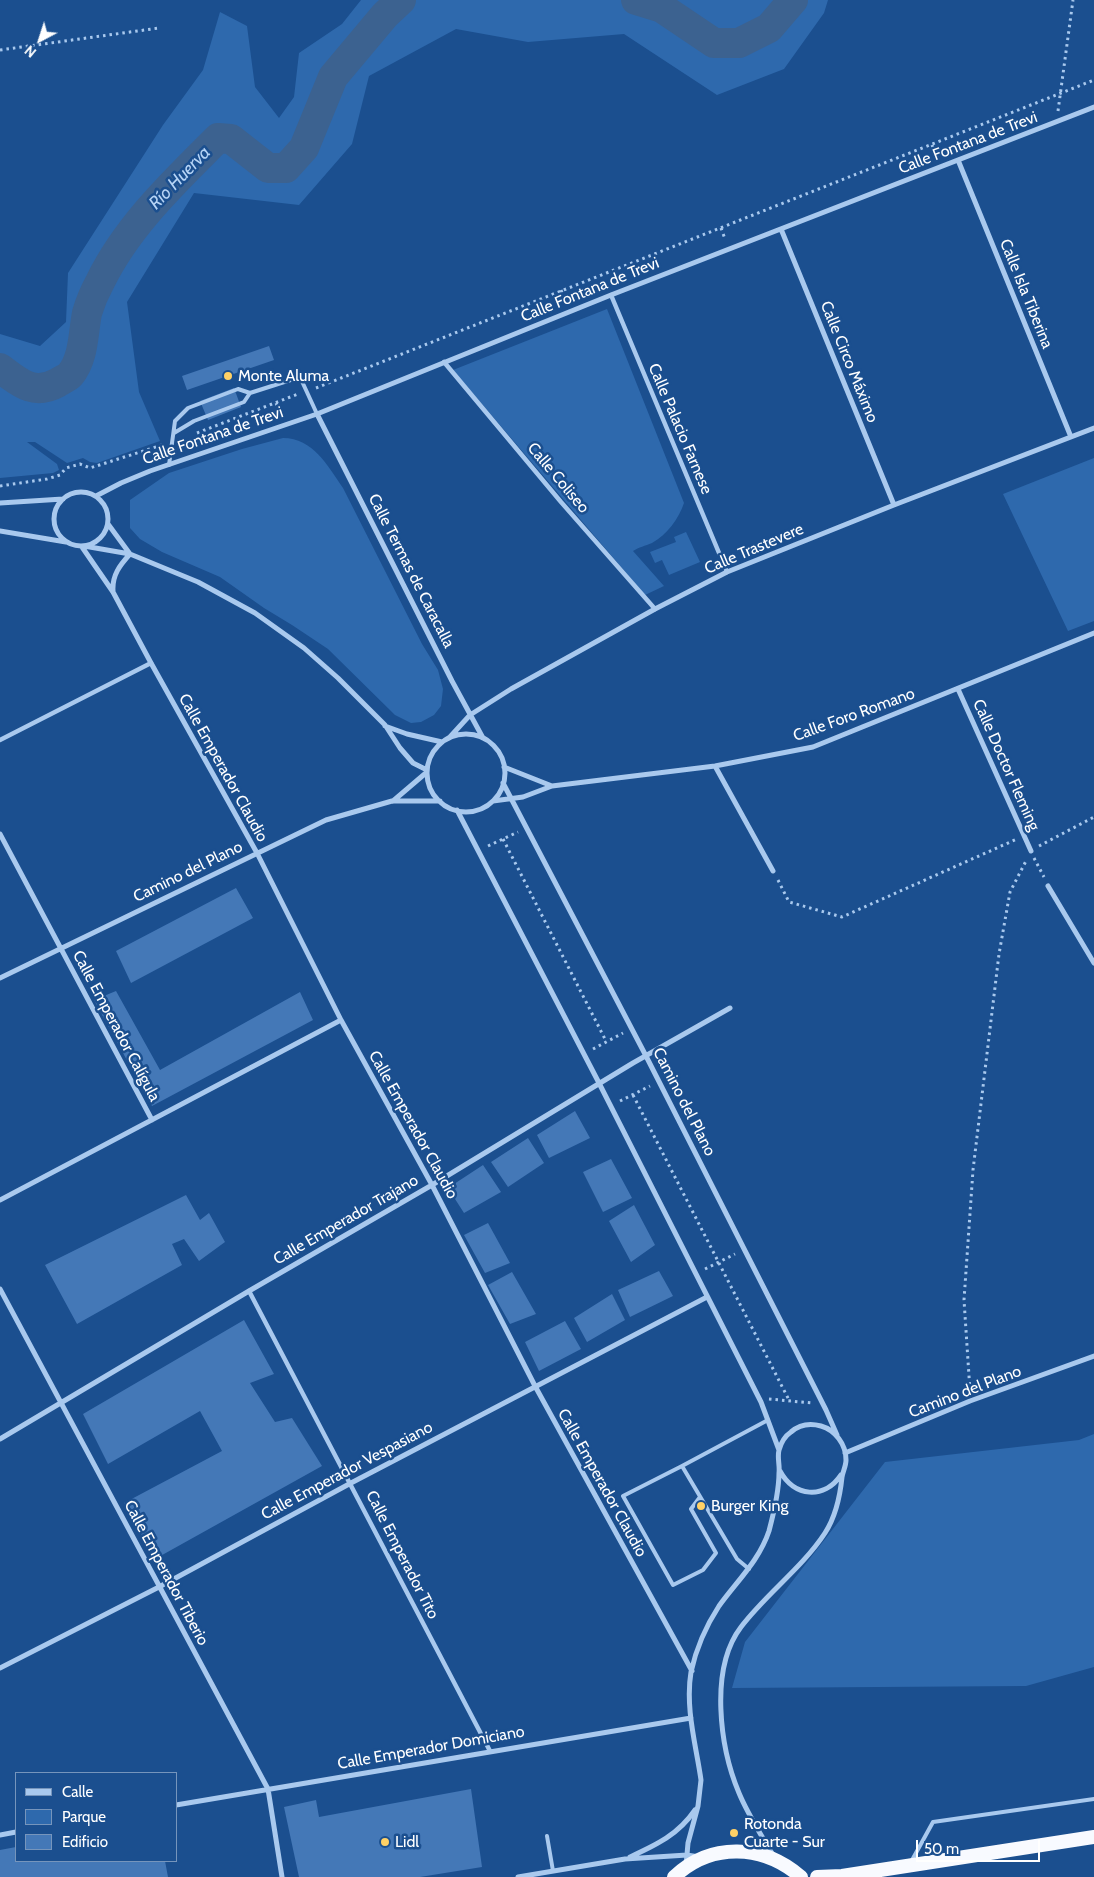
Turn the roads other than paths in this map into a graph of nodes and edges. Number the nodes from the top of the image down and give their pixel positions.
1 (1094, 107) edge
2 (958, 160) junction
3 (781, 229) junction
4 (611, 295) junction
5 (444, 362) junction
6 (250, 393) junction
7 (317, 414) junction
8 (1094, 428) edge
9 (173, 433) junction
10 (1071, 437) junction
11 (169, 465) junction
12 (96, 496) junction
13 (63, 499) junction
14 (0, 503) edge
15 (894, 505) junction
16 (108, 524) junction
17 (0, 531) edge
18 (66, 542) junction
19 (83, 547) junction
20 (130, 554) junction
21 (726, 572) junction
22 (113, 592) junction
23 (655, 609) junction
24 (1094, 632) edge
25 (151, 663) junction
26 (958, 689) junction
27 (470, 715) junction
28 (385, 725) junction
29 (449, 738) junction
30 (483, 738) junction
31 (0, 740) edge
32 (442, 742) junction
33 (714, 766) junction
34 (504, 768) junction
35 (427, 771) junction
36 (503, 783) junction
37 (552, 786) junction
38 (513, 799) junction
39 (440, 801) junction
40 (493, 801) junction
41 (392, 802) junction
42 (457, 810) junction
43 (0, 834) edge
44 (1031, 851) road end
45 (256, 853) junction
46 (773, 871) road end
47 (1048, 886) road end
48 (61, 948) junction
49 (1094, 964) edge
50 (0, 978) edge
51 (730, 1008) dead end
52 (341, 1020) junction
53 (646, 1056) junction
54 (599, 1083) junction
55 (152, 1120) junction
56 (432, 1185) junction
57 (0, 1200) edge
58 (0, 1289) edge
59 (249, 1291) junction
60 (707, 1297) junction
61 (1094, 1356) edge
62 (535, 1386) junction
63 (60, 1403) junction
64 (768, 1420) junction
65 (837, 1435) junction
66 (0, 1439) edge
67 (779, 1450) junction
68 (845, 1453) junction
69 (682, 1466) junction
70 (780, 1469) junction
71 (843, 1472) junction
72 (351, 1483) junction
73 (700, 1497) junction
74 (749, 1569) junction
75 (159, 1587) junction
76 (0, 1668) edge
77 (692, 1671) junction
78 (691, 1718) junction
79 (490, 1751) junction
80 (268, 1789) junction
81 (1094, 1798) edge
82 (178, 1804) edge
83 (698, 1806) junction
84 (15, 1832) edge
85 (0, 1835) edge
86 (547, 1836) dead end
87 (1094, 1837) edge
88 (625, 1859) junction
89 (776, 1859) junction
90 (686, 1861) junction
91 (908, 1866) junction
92 (553, 1871) junction
93 (282, 1877) edge
94 (518, 1877) edge
95 (674, 1877) edge
96 (801, 1877) edge
97 (817, 1877) edge

1 - 2 street, Calle Fontana de Trevi
2 - 3 street, Calle Fontana de Trevi
2 - 10 street, Calle Isla Tiberina
3 - 4 street, Calle Fontana de Trevi
3 - 15 street, Calle Circo Máximo
4 - 5 street, Calle Fontana de Trevi
4 - 21 street, Calle Palacio Farnese
5 - 7 street, Calle Fontana de Trevi
5 - 23 street, Calle Coliseo
6 - 7 lane
6 - 9 lane
6 - 9 lane
7 - 11 street, Calle Fontana de Trevi
7 - 27 street, Calle Termas de Caracalla
8 - 10 street, Calle Trastevere
9 - 11 lane
10 - 15 street, Calle Trastevere
11 - 12 street, Calle Fontana de Trevi
12 - 13 street
12 - 16 street
13 - 14 street
13 - 18 street
15 - 21 street, Calle Trastevere
16 - 19 street
16 - 20 street
17 - 18 street
18 - 19 street
19 - 20 street
19 - 22 street, Calle Emperador Claudio
20 - 22 street
20 - 28 street
21 - 23 street, Calle Trastevere
22 - 25 street, Calle Emperador Claudio
23 - 27 street, Calle Trastevere
24 - 26 street, Calle Foro Romano
25 - 31 street
25 - 45 street, Calle Emperador Claudio
26 - 33 street, Calle Foro Romano
26 - 44 street, Calle Doctor Fleming
27 - 29 street, Calle Trastevere
27 - 30 street, Calle Termas de Caracalla
28 - 32 street
28 - 35 street
29 - 30 street
29 - 32 street
30 - 34 street
32 - 35 street
33 - 37 street, Calle Foro Romano
33 - 46 street
34 - 36 street
34 - 37 street, Calle Foro Romano
35 - 39 street
35 - 41 street, Camino del Plano
36 - 38 street, Camino del Plano
36 - 40 street
37 - 38 street, Calle Foro Romano
38 - 40 street, Calle Foro Romano
38 - 53 street, Camino del Plano
39 - 41 street, Camino del Plano
39 - 42 street
40 - 42 street
41 - 45 street, Camino del Plano
42 - 54 street
43 - 48 street, Calle Emperador Calígula
45 - 48 street, Camino del Plano
45 - 52 street, Calle Emperador Claudio
47 - 49 street
48 - 50 street, Camino del Plano
48 - 55 street, Calle Emperador Calígula
51 - 53 street, Calle Emperador Trajano
52 - 55 street, Calle Emperador Calígula
52 - 56 street, Calle Emperador Claudio
53 - 54 street, Calle Emperador Trajano
53 - 65 street, Camino del Plano
54 - 56 street, Calle Emperador Trajano
54 - 60 street
55 - 57 street
56 - 59 street, Calle Emperador Trajano
56 - 62 street, Calle Emperador Claudio
58 - 63 street, Calle Emperador Tiberio
59 - 63 street, Calle Emperador Trajano
59 - 72 street, Calle Emperador Tito
60 - 62 street, Calle Emperador Vespasiano
60 - 64 street
61 - 68 street, Camino del Plano
62 - 72 street, Calle Emperador Vespasiano
62 - 77 street, Calle Emperador Claudio
63 - 66 street, Calle Emperador Trajano
63 - 75 street, Calle Emperador Tiberio
64 - 67 street
64 - 69 lane
65 - 67 street
65 - 68 street
67 - 70 street
68 - 71 street
69 - 73 lane
69 - 73 lane
70 - 71 street
70 - 74 street
71 - 89 street
72 - 75 street, Calle Emperador Vespasiano
72 - 79 street, Calle Emperador Tito
73 - 74 lane
74 - 77 street
75 - 76 street, Calle Emperador Vespasiano
75 - 80 street, Calle Emperador Tiberio
77 - 78 street
78 - 79 street, Calle Emperador Domiciano
78 - 83 street
79 - 80 street, Calle Emperador Domiciano
80 - 82 street, Calle Emperador Domiciano
80 - 93 street, Calle Emperador Tiberio
81 - 91 lane
83 - 88 street
83 - 90 street
84 - 85 street
86 - 92 lane
87 - 91 highway
88 - 90 street
88 - 92 street
89 - 90 highway
89 - 96 highway
90 - 95 highway
91 - 97 highway
92 - 94 street

